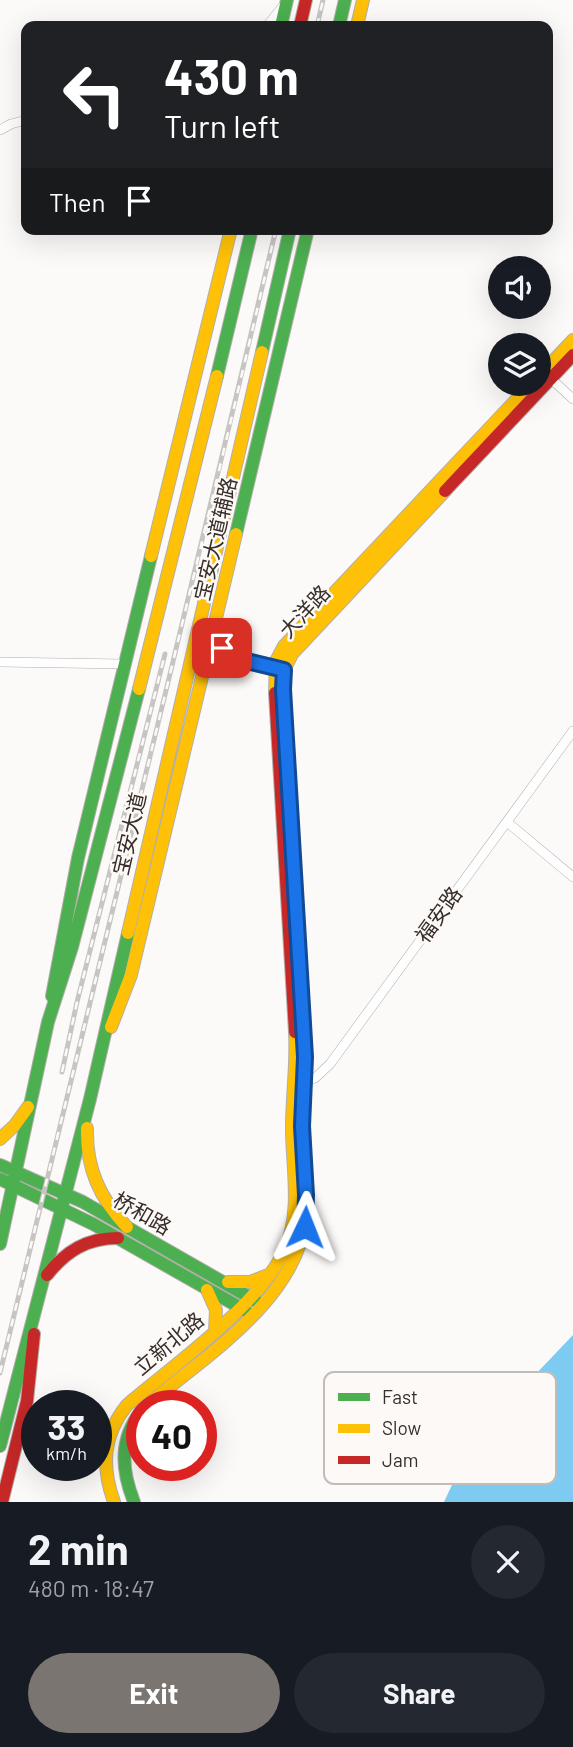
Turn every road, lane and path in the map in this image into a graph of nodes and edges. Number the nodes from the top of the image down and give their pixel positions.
1 (306, 0) edge
2 (345, 0) edge
3 (363, 0) edge
4 (286, 1) edge
5 (271, 21) edge
6 (282, 21) edge
7 (301, 21) edge
8 (340, 21) edge
9 (358, 21) edge
10 (21, 123) edge
11 (0, 131) edge
12 (229, 235) edge
13 (251, 235) edge
14 (289, 235) edge
15 (307, 235) edge
16 (573, 340) edge
17 (573, 355) edge
18 (551, 367) edge
19 (551, 371) edge
20 (551, 382) edge
21 (520, 396) edge
22 (526, 396) edge
23 (573, 399) edge
24 (215, 628) junction
25 (0, 662) edge
26 (124, 664) junction
27 (279, 672) junction
28 (204, 673) junction
29 (573, 731) edge
30 (507, 822) junction
31 (573, 877) edge
32 (48, 1022) junction
33 (99, 1058) junction
34 (299, 1083) junction
35 (90, 1099) junction
36 (32, 1100) junction
37 (0, 1139) edge
38 (0, 1165) edge
39 (0, 1179) edge
40 (15, 1179) junction
41 (65, 1194) junction
42 (61, 1207) junction
43 (127, 1227) junction
44 (118, 1238) junction
45 (0, 1244) edge
46 (271, 1273) junction
47 (221, 1281) junction
48 (42, 1282) junction
49 (204, 1287) junction
50 (256, 1301) junction
51 (37, 1303) junction
52 (246, 1311) junction
53 (215, 1331) junction
54 (163, 1390) edge
55 (126, 1438) edge
56 (0, 1446) edge
57 (126, 1476) edge
58 (128, 1481) edge
59 (2, 1502) edge
60 (114, 1502) edge
61 (134, 1502) edge

1 - 7 main road
2 - 8 main road
3 - 9 main road
4 - 5 street
4 - 6 main road
10 - 11 street
12 - 26 main road
13 - 32 main road, 宝安大道
14 - 33 main road, 宝安大道
15 - 24 main road, 宝安大道辅路
16 - 18 main road, 大洋路
17 - 19 main road, 大洋路
20 - 23 street
21 - 27 main road, 大洋路
22 - 27 main road, 大洋路
24 - 27 main road
24 - 28 main road, 宝安大道辅路
25 - 26 street
26 - 32 main road
27 - 28 main road
27 - 34 main road
28 - 33 main road, 宝安大道辅路
29 - 30 street, 福安路
30 - 31 street
30 - 34 street, 福安路
32 - 36 main road, 宝安大道
33 - 35 main road, 宝安大道
34 - 46 main road
34 - 50 main road
35 - 41 main road, 宝安大道
35 - 43 main road
36 - 37 main road
36 - 40 main road, 宝安大道
38 - 40 main road, 桥和路
39 - 40 main road, 桥和路
40 - 41 main road, 桥和路
40 - 42 main road, 桥和路
40 - 45 main road, 宝安大道
41 - 42 main road, 宝安大道
41 - 43 main road, 桥和路
42 - 44 main road, 桥和路
42 - 48 main road, 宝安大道
43 - 47 main road, 桥和路
44 - 48 main road
44 - 49 main road, 桥和路
46 - 47 main road
46 - 50 main road
47 - 50 main road, 桥和路
48 - 51 main road, 宝安大道
49 - 52 main road, 桥和路
49 - 53 main road
50 - 52 main road, 立新北路
51 - 56 main road, 宝安大道
51 - 59 main road
52 - 53 main road, 立新北路
52 - 54 main road, 立新北路
53 - 60 main road, 立新北路
55 - 57 main road, 立新北路
58 - 61 main road, 立新北路

